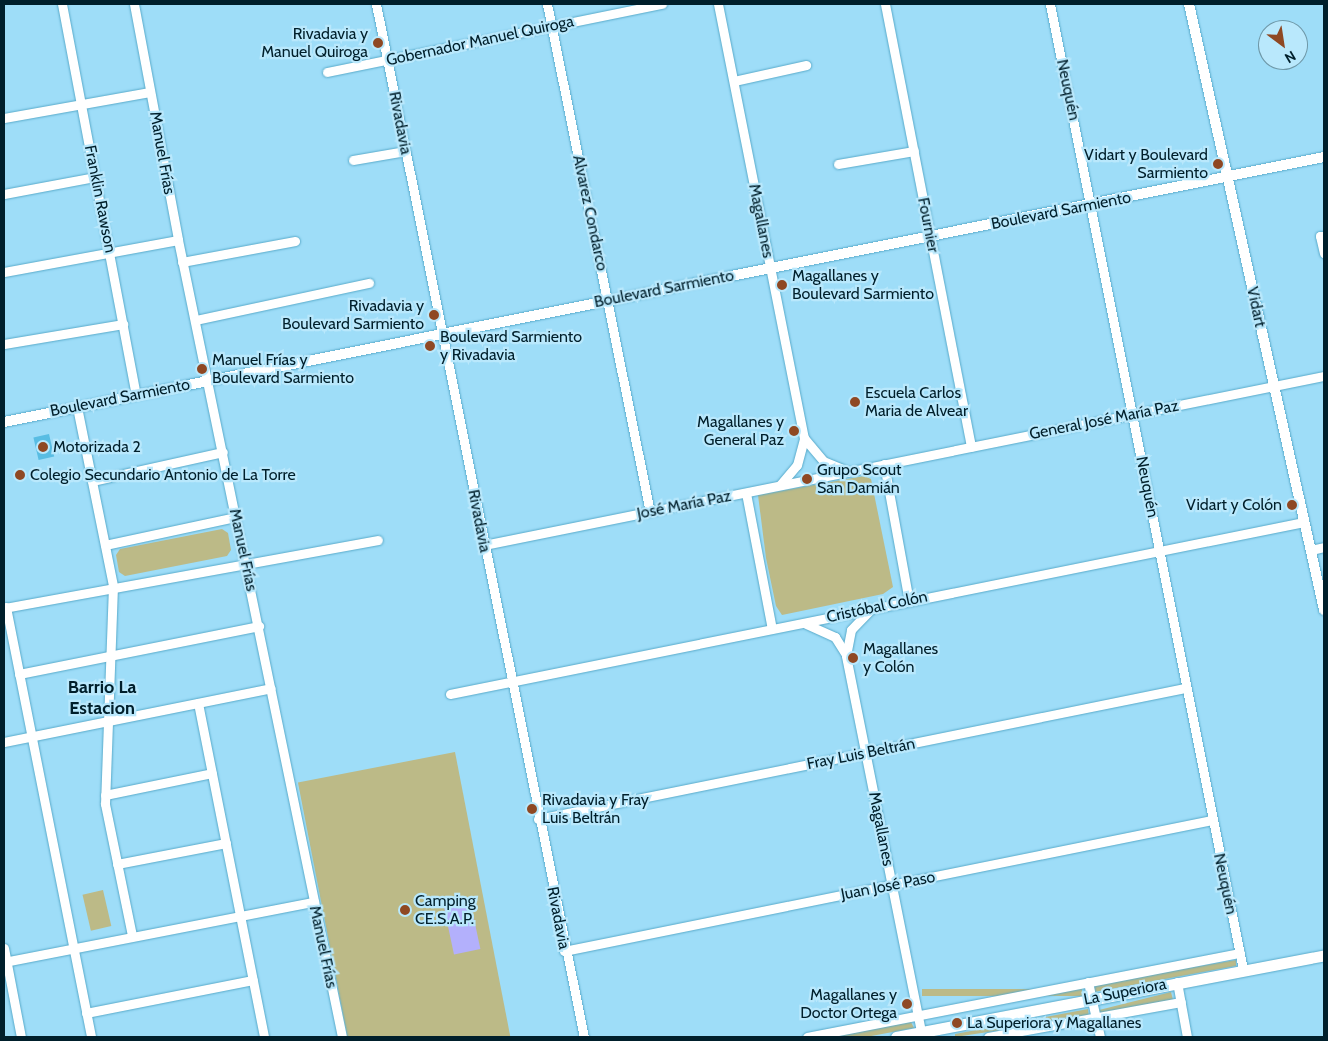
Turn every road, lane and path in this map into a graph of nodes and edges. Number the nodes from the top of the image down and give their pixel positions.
1 (62, 4) edge
2 (134, 4) edge
3 (376, 4) edge
4 (547, 4) edge
5 (662, 4) edge
6 (718, 4) edge
7 (885, 4) edge
8 (1050, 4) edge
9 (1190, 4) edge
10 (552, 26) junction
11 (387, 60) junction
12 (806, 65) dead end
13 (327, 72) dead end
14 (734, 81) junction
15 (150, 92) junction
16 (82, 106) junction
17 (4, 118) edge
18 (405, 150) junction
19 (914, 151) junction
20 (1324, 156) edge
21 (354, 160) dead end
22 (838, 164) dead end
23 (96, 177) junction
24 (1227, 179) junction
25 (4, 194) edge
26 (1093, 205) junction
27 (930, 236) junction
28 (1322, 236) edge
29 (178, 240) junction
30 (295, 241) dead end
31 (111, 252) junction
32 (1324, 254) edge
33 (182, 262) junction
34 (770, 267) junction
35 (4, 272) edge
36 (369, 283) dead end
37 (608, 300) junction
38 (196, 320) junction
39 (123, 324) junction
40 (441, 333) junction
41 (4, 344) edge
42 (1324, 376) edge
43 (209, 380) junction
44 (1273, 386) junction
45 (136, 395) junction
46 (77, 407) junction
47 (1133, 414) junction
48 (4, 422) edge
49 (804, 438) junction
50 (971, 447) junction
51 (223, 452) junction
52 (884, 464) junction
53 (851, 471) junction
54 (92, 481) junction
55 (780, 486) junction
56 (746, 493) junction
57 (650, 512) junction
58 (236, 517) junction
59 (1304, 522) junction
60 (378, 540) dead end
61 (104, 545) junction
62 (484, 545) junction
63 (1324, 547) edge
64 (1311, 550) junction
65 (1159, 551) junction
66 (245, 561) junction
67 (113, 586) junction
68 (908, 601) junction
69 (5, 608) edge
70 (873, 608) junction
71 (1324, 610) edge
72 (798, 624) junction
73 (259, 626) junction
74 (772, 629) junction
75 (112, 655) junction
76 (846, 656) junction
77 (19, 674) junction
78 (510, 682) junction
79 (271, 688) junction
80 (1185, 688) junction
81 (450, 694) dead end
82 (198, 703) junction
83 (109, 721) junction
84 (32, 736) junction
85 (4, 742) edge
86 (866, 753) junction
87 (212, 773) junction
88 (105, 795) junction
89 (538, 819) junction
90 (1212, 820) junction
91 (226, 842) junction
92 (117, 864) junction
93 (892, 885) junction
94 (314, 902) junction
95 (241, 917) junction
96 (132, 936) junction
97 (4, 948) edge
98 (72, 948) junction
99 (564, 951) junction
100 (1240, 953) junction
101 (1324, 955) edge
102 (5, 962) edge
103 (1243, 970) junction
104 (253, 980) junction
105 (1088, 982) junction
106 (1177, 982) junction
107 (1092, 998) junction
108 (1181, 1002) junction
109 (86, 1013) junction
110 (918, 1015) junction
111 (1096, 1018) junction
112 (922, 1032) junction
113 (947, 1032) edge
114 (21, 1037) edge
115 (91, 1037) edge
116 (264, 1037) edge
117 (342, 1037) edge
118 (584, 1037) edge
119 (807, 1037) edge
120 (896, 1037) edge
121 (988, 1037) edge
122 (1100, 1037) edge
123 (1187, 1037) edge

1 - 16 street, Franklin Rawson
2 - 15 street, Manuel Frías
3 - 11 street, Rivadavia
4 - 10 street, Alvarez Condarco
5 - 10 street, Gobernador Manuel Quiroga
6 - 14 street, Magallanes
7 - 19 street, Fournier
8 - 26 street, Neuquén
9 - 24 street, Vidart
10 - 11 street, Gobernador Manuel Quiroga
10 - 37 street, Alvarez Condarco
11 - 13 street, Gobernador Manuel Quiroga
11 - 18 street, Rivadavia
12 - 14 street
14 - 34 street, Magallanes
15 - 16 street
15 - 29 street, Manuel Frías
16 - 17 street
16 - 23 street, Franklin Rawson
18 - 21 street
18 - 40 street, Rivadavia
19 - 22 street
19 - 27 street, Fournier
20 - 24 street, Boulevard Sarmiento
23 - 25 street
23 - 31 street, Franklin Rawson
24 - 26 street, Boulevard Sarmiento
24 - 44 street, Vidart
26 - 27 street, Boulevard Sarmiento
26 - 47 street, Neuquén
27 - 34 street, Boulevard Sarmiento
27 - 50 street, Fournier
28 - 32 street
29 - 31 street
29 - 33 street, Manuel Frías
30 - 33 street
31 - 35 street
31 - 39 street, Franklin Rawson
33 - 38 street, Manuel Frías
34 - 37 street, Boulevard Sarmiento
34 - 49 street, Magallanes
36 - 38 street
37 - 40 street, Boulevard Sarmiento
37 - 57 street, Alvarez Condarco
38 - 43 street, Manuel Frías
39 - 41 street
39 - 45 street, Franklin Rawson
40 - 43 street, Boulevard Sarmiento
40 - 62 street, Rivadavia
42 - 44 street, General José María Paz
43 - 45 street, Boulevard Sarmiento
43 - 51 street, Manuel Frías
44 - 47 street, General José María Paz
44 - 59 street, Vidart
45 - 46 street, Boulevard Sarmiento
46 - 48 street, Boulevard Sarmiento
46 - 54 street
47 - 50 street, General José María Paz
47 - 65 street, Neuquén
49 - 53 street
49 - 55 street
50 - 52 street, General José María Paz
51 - 54 street
51 - 58 street, Manuel Frías
52 - 53 street, José María Paz
52 - 68 street
53 - 55 street, José María Paz
54 - 61 street
55 - 56 street, José María Paz
56 - 57 street, José María Paz
56 - 74 street
57 - 62 street, José María Paz
58 - 61 street
58 - 66 street, Manuel Frías
59 - 64 street, Vidart
59 - 65 street, Cristóbal Colón
60 - 66 street
61 - 67 street
62 - 78 street, Rivadavia
63 - 64 street
64 - 71 street, Vidart
65 - 68 street, Cristóbal Colón
65 - 80 street, Neuquén
66 - 67 street
66 - 73 street, Manuel Frías
67 - 69 street
67 - 75 street
68 - 70 street, Cristóbal Colón
69 - 77 street
70 - 72 street, Cristóbal Colón
70 - 76 street, Magallanes
72 - 74 street, Cristóbal Colón
72 - 76 street, Magallanes
73 - 75 street
73 - 79 street, Manuel Frías
74 - 78 street, Cristóbal Colón
75 - 77 street
75 - 83 street
76 - 86 street, Magallanes
77 - 84 street
78 - 81 street, Cristóbal Colón
78 - 89 street, Rivadavia
79 - 82 street
79 - 94 street, Manuel Frías
80 - 86 street, Fray Luis Beltrán
80 - 90 street, Neuquén
82 - 83 street
82 - 87 street
83 - 84 street
83 - 88 street
84 - 85 street
84 - 98 street
86 - 89 street, Fray Luis Beltrán
86 - 93 street, Magallanes
87 - 88 street
87 - 91 street
88 - 92 street
89 - 99 street, Rivadavia
90 - 93 street, Juan José Paso
90 - 100 street, Neuquén
91 - 92 street
91 - 95 street
92 - 96 street
93 - 99 street, Juan José Paso
93 - 110 street, Magallanes
94 - 95 street
94 - 117 street, Manuel Frías
95 - 96 street
95 - 104 street
96 - 98 street
97 - 102 street
98 - 102 street
98 - 109 street
99 - 118 street, Rivadavia
100 - 103 street, Neuquén
100 - 105 street
101 - 103 main road, La Superiora
102 - 114 street
103 - 106 main road, La Superiora
104 - 109 street
104 - 116 street
105 - 107 street
105 - 110 street
106 - 107 main road, La Superiora
106 - 108 street
107 - 111 street
107 - 113 main road, La Superiora
108 - 111 street
108 - 123 street
109 - 115 street
110 - 112 street, Magallanes
110 - 119 street
111 - 121 street
111 - 122 street
112 - 113 main road, La Superiora
112 - 120 main road, La Superiora

